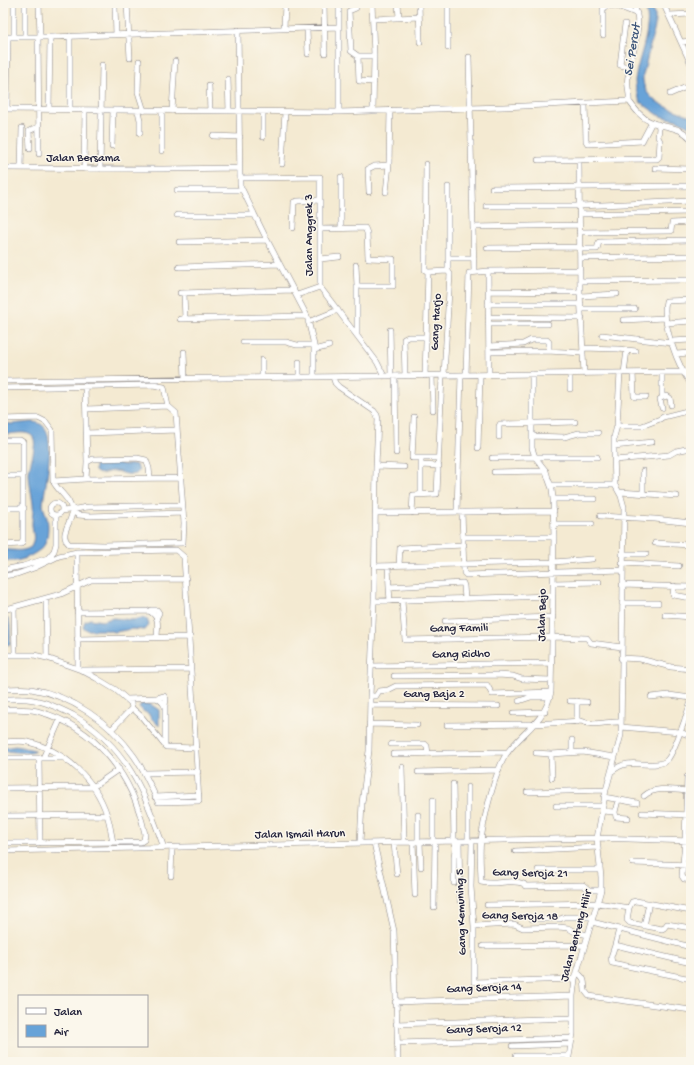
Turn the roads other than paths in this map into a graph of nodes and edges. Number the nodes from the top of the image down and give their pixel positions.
1 (14, 3) edge
2 (25, 3) edge
3 (39, 3) edge
4 (127, 3) edge
5 (284, 3) edge
6 (324, 3) edge
7 (339, 3) edge
8 (356, 3) edge
9 (372, 3) edge
10 (398, 3) edge
11 (419, 3) edge
12 (448, 3) edge
13 (633, 3) edge
14 (663, 3) edge
15 (115, 7) dead end
16 (637, 14) junction
17 (691, 14) edge
18 (669, 15) junction
19 (419, 17) junction
20 (399, 18) junction
21 (373, 19) junction
22 (625, 24) dead end
23 (324, 27) junction
24 (338, 27) junction
25 (284, 29) junction
26 (308, 29) junction
27 (238, 30) junction
28 (113, 34) junction
29 (128, 34) junction
30 (70, 36) junction
31 (603, 36) dead end
32 (5, 37) edge
33 (14, 37) junction
34 (25, 37) junction
35 (39, 37) junction
36 (50, 37) junction
37 (691, 41) edge
38 (420, 42) dead end
39 (681, 42) junction
40 (448, 48) dead end
41 (325, 53) dead end
42 (308, 54) dead end
43 (358, 56) junction
44 (374, 56) junction
45 (469, 57) dead end
46 (130, 58) dead end
47 (139, 61) dead end
48 (175, 61) dead end
49 (690, 62) edge
50 (102, 65) dead end
51 (629, 68) junction
52 (228, 79) dead end
53 (374, 82) junction
54 (691, 85) edge
55 (209, 86) dead end
56 (670, 94) dead end
57 (629, 101) junction
58 (585, 103) junction
59 (470, 108) junction
60 (5, 109) edge
61 (38, 109) junction
62 (49, 109) junction
63 (70, 110) junction
64 (85, 110) junction
65 (101, 110) junction
66 (113, 110) junction
67 (373, 110) junction
68 (390, 110) junction
69 (141, 111) junction
70 (162, 111) junction
71 (172, 111) junction
72 (210, 111) junction
73 (229, 111) junction
74 (239, 111) junction
75 (263, 112) junction
76 (285, 112) junction
77 (339, 112) junction
78 (655, 123) junction
79 (38, 127) junction
80 (22, 128) dead end
81 (140, 133) dead end
82 (213, 136) dead end
83 (240, 136) junction
84 (263, 137) dead end
85 (691, 139) edge
86 (112, 146) dead end
87 (30, 149) dead end
88 (162, 151) dead end
89 (39, 154) dead end
90 (538, 160) dead end
91 (579, 160) junction
92 (282, 164) dead end
93 (390, 164) junction
94 (426, 164) dead end
95 (3, 168) edge
96 (21, 168) junction
97 (84, 168) junction
98 (239, 168) junction
99 (655, 168) dead end
100 (691, 168) edge
101 (100, 169) junction
102 (341, 177) dead end
103 (240, 178) junction
104 (691, 186) edge
105 (448, 187) dead end
106 (492, 188) dead end
107 (579, 188) junction
108 (177, 190) dead end
109 (242, 190) junction
110 (369, 192) dead end
111 (386, 192) dead end
112 (320, 200) junction
113 (691, 201) edge
114 (486, 206) dead end
115 (580, 206) junction
116 (691, 212) edge
117 (579, 214) junction
118 (177, 215) dead end
119 (254, 215) junction
120 (691, 222) edge
121 (579, 225) junction
122 (474, 227) junction
123 (293, 228) dead end
124 (341, 228) junction
125 (321, 229) junction
126 (650, 231) junction
127 (579, 232) junction
128 (267, 240) junction
129 (691, 240) edge
130 (650, 241) junction
131 (179, 242) dead end
132 (487, 248) dead end
133 (580, 248) junction
134 (691, 256) edge
135 (320, 258) junction
136 (339, 258) dead end
137 (448, 258) junction
138 (474, 258) junction
139 (580, 258) junction
140 (279, 264) junction
141 (356, 265) dead end
142 (179, 267) dead end
143 (580, 270) junction
144 (448, 271) junction
145 (488, 271) junction
146 (428, 272) junction
147 (474, 272) junction
148 (691, 280) edge
149 (580, 281) junction
150 (358, 286) junction
151 (320, 287) junction
152 (488, 291) junction
153 (295, 292) junction
154 (580, 294) junction
155 (617, 294) dead end
156 (691, 300) edge
157 (488, 304) junction
158 (581, 307) junction
159 (635, 309) dead end
160 (338, 310) junction
161 (306, 316) junction
162 (488, 317) junction
163 (582, 318) junction
164 (623, 320) dead end
165 (666, 321) junction
166 (691, 321) edge
167 (308, 322) junction
168 (488, 324) junction
169 (548, 324) dead end
170 (390, 330) dead end
171 (357, 334) junction
172 (602, 335) dead end
173 (426, 337) junction
174 (691, 340) edge
175 (243, 342) dead end
176 (672, 342) junction
177 (329, 346) dead end
178 (489, 346) junction
179 (314, 348) junction
180 (583, 350) junction
181 (627, 350) junction
182 (549, 351) junction
183 (636, 351) dead end
184 (184, 352) dead end
185 (489, 352) junction
186 (690, 353) edge
187 (676, 354) junction
188 (262, 360) dead end
189 (299, 362) dead end
190 (684, 372) junction
191 (622, 373) junction
192 (632, 373) junction
193 (662, 373) junction
194 (532, 374) junction
195 (570, 374) junction
196 (584, 374) junction
197 (464, 375) junction
198 (480, 375) junction
199 (489, 375) junction
200 (384, 376) junction
201 (393, 376) junction
202 (405, 376) junction
203 (426, 376) junction
204 (432, 376) junction
205 (443, 376) junction
206 (299, 377) junction
207 (314, 377) junction
208 (333, 377) junction
209 (262, 378) junction
210 (185, 379) junction
211 (3, 381) edge
212 (691, 384) edge
213 (85, 386) junction
214 (3, 388) edge
215 (570, 389) dead end
216 (646, 397) dead end
217 (663, 397) junction
218 (671, 405) dead end
219 (168, 406) junction
220 (86, 408) junction
221 (662, 408) dead end
222 (433, 410) dead end
223 (691, 410) edge
224 (414, 417) dead end
225 (3, 419) edge
226 (532, 422) junction
227 (576, 422) dead end
228 (617, 426) junction
229 (176, 430) junction
230 (598, 432) dead end
231 (86, 433) junction
232 (532, 436) junction
233 (499, 438) dead end
234 (3, 440) edge
235 (652, 442) dead end
236 (614, 446) junction
237 (478, 448) dead end
238 (691, 448) edge
239 (396, 453) dead end
240 (536, 457) junction
241 (597, 457) dead end
242 (422, 458) junction
243 (438, 458) junction
244 (492, 458) dead end
245 (614, 460) junction
246 (87, 462) junction
247 (421, 465) junction
248 (376, 466) junction
249 (438, 466) junction
250 (404, 467) dead end
251 (546, 471) junction
252 (643, 471) dead end
253 (494, 472) dead end
254 (3, 476) edge
255 (23, 476) junction
256 (150, 478) junction
257 (180, 478) junction
258 (86, 479) junction
259 (53, 480) junction
260 (551, 485) junction
261 (615, 485) junction
262 (620, 492) junction
263 (643, 493) junction
264 (421, 495) junction
265 (677, 496) dead end
266 (554, 499) junction
267 (594, 499) dead end
268 (182, 505) junction
269 (3, 508) edge
270 (24, 508) junction
271 (62, 511) junction
272 (72, 511) junction
273 (460, 511) junction
274 (554, 511) junction
275 (183, 513) junction
276 (375, 513) junction
277 (412, 513) junction
278 (56, 516) junction
279 (600, 516) dead end
280 (623, 518) junction
281 (691, 523) edge
282 (554, 524) junction
283 (592, 524) dead end
284 (463, 537) junction
285 (554, 537) junction
286 (655, 543) dead end
287 (3, 545) edge
288 (464, 546) junction
289 (691, 546) edge
290 (77, 552) junction
291 (622, 554) junction
292 (646, 554) dead end
293 (592, 559) dead end
294 (553, 562) junction
295 (464, 563) junction
296 (622, 563) junction
297 (399, 565) junction
298 (374, 566) junction
299 (388, 566) junction
300 (679, 566) dead end
301 (3, 570) edge
302 (622, 570) junction
303 (553, 572) junction
304 (3, 576) edge
305 (186, 579) junction
306 (599, 582) dead end
307 (553, 583) junction
308 (622, 585) junction
309 (674, 586) junction
310 (77, 587) junction
311 (389, 587) junction
312 (691, 588) edge
313 (553, 596) junction
314 (691, 598) edge
315 (46, 599) junction
316 (465, 599) junction
317 (390, 601) junction
318 (402, 601) junction
319 (374, 602) junction
320 (622, 603) junction
321 (658, 603) dead end
322 (14, 607) junction
323 (3, 610) edge
324 (77, 612) junction
325 (665, 615) dead end
326 (553, 617) junction
327 (691, 617) edge
328 (445, 621) dead end
329 (190, 637) junction
330 (553, 637) junction
331 (157, 638) junction
332 (77, 639) junction
333 (622, 647) junction
334 (3, 655) edge
335 (15, 655) junction
336 (47, 658) junction
337 (621, 658) junction
338 (552, 664) junction
339 (375, 666) junction
340 (79, 669) junction
341 (191, 669) junction
342 (691, 669) edge
343 (394, 676) dead end
344 (551, 680) junction
345 (3, 689) edge
346 (551, 695) junction
347 (373, 696) junction
348 (651, 697) dead end
349 (691, 698) edge
350 (3, 699) edge
351 (127, 699) junction
352 (519, 701) dead end
353 (570, 701) dead end
354 (577, 701) junction
355 (587, 702) dead end
356 (691, 702) edge
357 (370, 706) junction
358 (498, 706) dead end
359 (132, 708) junction
360 (3, 709) edge
361 (545, 712) junction
362 (513, 713) dead end
363 (685, 718) junction
364 (60, 720) junction
365 (691, 720) edge
366 (577, 722) junction
367 (369, 724) junction
368 (417, 725) dead end
369 (447, 725) dead end
370 (534, 725) junction
371 (621, 725) junction
372 (111, 730) junction
373 (680, 732) junction
374 (691, 736) edge
375 (572, 740) dead end
376 (3, 742) edge
377 (391, 744) dead end
378 (165, 746) junction
379 (47, 748) junction
380 (196, 748) junction
381 (508, 752) junction
382 (572, 752) junction
383 (536, 753) dead end
384 (393, 754) dead end
385 (428, 754) junction
386 (551, 754) junction
387 (614, 757) junction
388 (3, 758) edge
389 (41, 758) junction
390 (64, 758) junction
391 (402, 767) dead end
392 (119, 769) junction
393 (498, 770) junction
394 (198, 772) junction
395 (418, 772) dead end
396 (611, 772) junction
397 (145, 773) junction
398 (687, 777) dead end
399 (552, 778) dead end
400 (454, 784) dead end
401 (689, 784) edge
402 (93, 786) junction
403 (40, 787) junction
404 (468, 787) dead end
405 (3, 788) edge
406 (606, 790) junction
407 (686, 791) junction
408 (526, 792) dead end
409 (644, 796) dead end
410 (604, 797) junction
411 (433, 800) dead end
412 (618, 800) junction
413 (689, 801) edge
414 (637, 803) dead end
415 (556, 806) dead end
416 (602, 808) junction
417 (615, 812) junction
418 (642, 813) dead end
419 (40, 815) junction
420 (107, 815) junction
421 (418, 815) dead end
422 (688, 815) edge
423 (3, 816) edge
424 (628, 818) dead end
425 (598, 838) junction
426 (688, 840) edge
427 (456, 841) junction
428 (470, 841) junction
429 (481, 841) junction
430 (113, 842) junction
431 (404, 842) junction
432 (417, 842) junction
433 (434, 842) junction
434 (40, 843) junction
435 (374, 843) junction
436 (394, 843) junction
437 (3, 844) edge
438 (360, 844) junction
439 (598, 847) junction
440 (164, 848) junction
441 (172, 848) junction
442 (3, 852) edge
443 (514, 852) dead end
444 (633, 863) dead end
445 (684, 865) junction
446 (691, 865) edge
447 (421, 867) dead end
448 (538, 870) dead end
449 (600, 870) junction
450 (398, 874) dead end
451 (171, 876) dead end
452 (691, 880) edge
453 (481, 882) joint
454 (454, 883) dead end
455 (600, 890) junction
456 (415, 895) dead end
457 (460, 901) dead end
458 (598, 903) junction
459 (649, 903) junction
460 (486, 905) dead end
461 (434, 907) dead end
462 (629, 908) junction
463 (691, 911) edge
464 (532, 919) dead end
465 (593, 919) junction
466 (474, 926) junction
467 (644, 926) junction
468 (691, 928) edge
469 (619, 929) junction
470 (588, 935) junction
471 (585, 945) junction
472 (615, 945) junction
473 (483, 946) dead end
474 (691, 947) edge
475 (691, 963) edge
476 (577, 972) junction
477 (691, 979) edge
478 (575, 980) junction
479 (573, 996) junction
480 (395, 1002) junction
481 (691, 1010) edge
482 (573, 1018) junction
483 (396, 1024) junction
484 (572, 1038) junction
485 (397, 1043) junction
486 (571, 1044) junction
487 (512, 1046) dead end
488 (516, 1056) dead end
489 (569, 1056) junction
490 (398, 1062) edge
491 (568, 1062) edge

1 - 33 street
2 - 34 street
3 - 35 street
4 - 29 street
5 - 25 street
6 - 23 street
7 - 24 street
8 - 43 street
9 - 21 street
10 - 20 street
11 - 19 street
12 - 40 street
13 - 16 street
14 - 18 street
15 - 28 street
16 - 31 street
16 - 51 street
17 - 18 street
18 - 39 street
19 - 20 street
19 - 38 street
20 - 21 street
21 - 44 street
22 - 51 street
23 - 24 street
23 - 26 street
23 - 41 street
24 - 77 street
25 - 26 street
25 - 27 street
26 - 42 street
27 - 29 street
27 - 74 street
28 - 29 street
28 - 30 street
29 - 46 street
30 - 36 street
30 - 63 street
32 - 33 street
32 - 60 street
33 - 34 street
34 - 35 street
35 - 36 street
35 - 61 street
36 - 62 street
37 - 39 street
39 - 49 street
43 - 44 street
43 - 53 street
44 - 53 street
45 - 59 street
47 - 69 street
48 - 71 street
50 - 65 street
51 - 57 street
52 - 73 street
53 - 67 street
54 - 56 street
55 - 72 street
57 - 58 street
57 - 78 street
58 - 59 street
58 - 78 street
59 - 68 street
59 - 122 street
60 - 61 street
61 - 62 street
61 - 79 street
62 - 63 street
63 - 64 street
64 - 65 street
64 - 97 street
65 - 66 street
65 - 101 street
66 - 69 street
66 - 86 street
67 - 68 street
67 - 77 street
68 - 93 street
69 - 70 street
69 - 81 street
70 - 71 street
70 - 88 street
71 - 72 street
72 - 73 street
73 - 74 street
74 - 75 street
74 - 83 street
75 - 76 street
75 - 84 street
76 - 77 street
76 - 92 street
78 - 85 street
78 - 91 street
79 - 87 street
79 - 89 street
80 - 96 street
82 - 83 street
83 - 98 street
90 - 91 street
91 - 107 street
93 - 110 street
93 - 111 street
94 - 146 street
95 - 96 street, Jalan Bersama
96 - 97 street, Jalan Bersama
97 - 101 street, Jalan Bersama
98 - 101 street, Jalan Bersama
98 - 103 street
99 - 100 street
102 - 124 street
103 - 109 street
103 - 112 street, Jalan Anggrek 3
104 - 107 street
105 - 137 street, Gang Harjo
106 - 107 street
107 - 115 street
108 - 109 street
109 - 119 street
112 - 123 street
112 - 125 street, Jalan Anggrek 3
113 - 115 street
114 - 115 street
115 - 117 street
116 - 117 street
117 - 121 street
118 - 119 street
119 - 128 street
120 - 126 street
121 - 122 street
121 - 127 street
122 - 138 street
124 - 125 street
124 - 150 street
125 - 135 street, Jalan Anggrek 3
126 - 127 street
126 - 130 street
127 - 133 street
128 - 131 street
128 - 140 street
129 - 130 street
130 - 133 street
132 - 133 street
133 - 139 street
134 - 139 street
135 - 136 street
135 - 151 street, Jalan Anggrek 3
137 - 138 street
137 - 144 street, Gang Harjo
138 - 147 street
139 - 143 street
140 - 142 street
140 - 153 street
141 - 150 street
143 - 145 street
143 - 149 street
144 - 146 street
144 - 205 street, Gang Harjo
145 - 147 street
145 - 152 street
146 - 173 street
147 - 197 street
148 - 149 street
149 - 154 street
150 - 171 street
151 - 153 street
151 - 160 street, Jalan Anggrek 3
152 - 154 street
152 - 157 street
153 - 161 street
153 - 161 street
154 - 155 street
154 - 158 street
156 - 165 street
157 - 158 street
157 - 162 street
158 - 159 street
158 - 163 street
160 - 167 street
160 - 171 street, Jalan Anggrek 3
161 - 167 street
162 - 163 street
162 - 168 street
163 - 180 street
164 - 165 street
165 - 166 street
165 - 176 street
167 - 179 street
168 - 169 street
168 - 178 street
170 - 201 street
171 - 200 street, Jalan Anggrek 3
172 - 176 street
173 - 202 street
173 - 203 street
174 - 176 street
175 - 179 street
176 - 187 street
177 - 179 street
178 - 182 street
178 - 185 street
179 - 207 street
180 - 181 street
180 - 182 street
180 - 196 street
181 - 183 street
181 - 191 street
182 - 185 street
184 - 210 street
185 - 199 street
186 - 187 street
187 - 190 street
188 - 209 street
189 - 206 street
190 - 193 street
190 - 212 street
191 - 192 street
191 - 196 street
191 - 228 street
192 - 193 street
192 - 216 street
193 - 217 street
194 - 195 street
194 - 199 street
194 - 226 street, Jalan Bejo
195 - 196 street
195 - 215 street
197 - 198 street
197 - 205 street
197 - 273 street
198 - 199 street
198 - 237 street
200 - 201 street
200 - 208 street
201 - 202 street
201 - 239 street
202 - 203 street
203 - 204 street
204 - 205 street
204 - 222 street
205 - 243 street, Gang Harjo
206 - 207 street
206 - 209 street
207 - 208 street
208 - 248 street
209 - 210 street
210 - 211 street
213 - 214 street
213 - 219 street
213 - 220 street
217 - 218 street
217 - 221 street
219 - 220 street
219 - 229 street
220 - 231 street
223 - 228 street
224 - 242 street
225 - 259 street
226 - 227 street
226 - 232 street, Jalan Bejo
226 - 233 street
228 - 236 street
229 - 231 street
229 - 257 street
230 - 232 street
231 - 246 street
232 - 240 street, Jalan Bejo
234 - 255 street
235 - 236 street
236 - 245 street
238 - 245 street
240 - 241 street
240 - 244 street
240 - 251 street, Jalan Bejo
242 - 243 street
242 - 247 street
243 - 249 street, Gang Harjo
245 - 261 street
246 - 256 street
246 - 258 street
247 - 249 street
247 - 264 street
248 - 250 street
248 - 276 street
249 - 264 street, Gang Harjo
251 - 253 street
251 - 260 street, Jalan Bejo
252 - 263 street
254 - 255 street
255 - 270 street
256 - 257 street
256 - 258 street
257 - 268 street
258 - 259 street
259 - 272 street
260 - 261 street
260 - 266 street, Jalan Bejo
261 - 262 street
262 - 263 street
262 - 280 street, Jalan Benteng Hilir
263 - 265 street
264 - 277 street
266 - 267 street
266 - 274 street, Jalan Bejo
268 - 272 street
268 - 275 street
269 - 270 street
270 - 287 street
271 - 272 street
271 - 278 street
271 - 278 street
272 - 275 street
272 - 275 street
273 - 274 street
273 - 277 street
273 - 284 street
274 - 282 street, Jalan Bejo
276 - 277 street
276 - 298 street
278 - 301 street
279 - 280 street
280 - 281 street
280 - 291 street, Jalan Benteng Hilir
282 - 283 street
282 - 285 street, Jalan Bejo
284 - 285 street
284 - 288 street
285 - 294 street, Jalan Bejo
286 - 289 street
288 - 295 street
288 - 297 street
290 - 304 street
290 - 305 street
290 - 310 street
291 - 292 street
291 - 296 street, Jalan Benteng Hilir
293 - 294 street
294 - 295 street
294 - 303 street, Jalan Bejo
295 - 297 street
295 - 303 street
296 - 300 street
296 - 302 street, Jalan Benteng Hilir
297 - 299 street
298 - 299 street
298 - 319 street
299 - 311 street
302 - 303 street
302 - 308 street, Jalan Benteng Hilir
303 - 307 street, Jalan Bejo
305 - 310 street
305 - 329 street
306 - 307 street
307 - 313 street, Jalan Bejo
308 - 309 street
308 - 320 street, Jalan Benteng Hilir
309 - 312 street
309 - 314 street
310 - 315 street
310 - 324 street
311 - 316 street
311 - 317 street
313 - 316 street
313 - 326 street, Jalan Bejo
315 - 322 street
315 - 336 street
316 - 318 street
317 - 318 street
317 - 319 street
318 - 330 street, Gang Famili
319 - 339 street
320 - 321 street
320 - 333 street, Jalan Benteng Hilir
322 - 323 street
322 - 335 street
324 - 331 street
324 - 332 street
325 - 327 street
326 - 328 street
326 - 330 street, Jalan Bejo
329 - 331 street
329 - 341 street
330 - 333 street
330 - 338 street, Jalan Bejo
331 - 332 street
332 - 340 street
333 - 337 street, Jalan Benteng Hilir
334 - 335 street
335 - 336 street
336 - 340 street
337 - 342 street
337 - 371 street, Jalan Benteng Hilir
338 - 339 street, Gang Ridho
338 - 344 street, Jalan Bejo
339 - 347 street
340 - 341 street
340 - 351 street
341 - 380 street
343 - 344 street
344 - 346 street, Jalan Bejo
345 - 372 street
346 - 347 street
346 - 352 street
346 - 361 street, Jalan Bejo
347 - 357 street
348 - 349 street
350 - 440 street
351 - 359 street
351 - 378 street
353 - 354 street
354 - 355 street
354 - 366 street
356 - 363 street
357 - 358 street, Gang Baja 2
357 - 367 street
359 - 372 street
359 - 378 street
360 - 364 street
361 - 362 street
361 - 370 street, Jalan Bejo
363 - 365 street
363 - 373 street
364 - 379 street
364 - 392 street
366 - 370 street
366 - 371 street
367 - 368 street
367 - 438 street
369 - 370 street
370 - 381 street, Jalan Bejo
371 - 373 street
371 - 387 street, Jalan Benteng Hilir
372 - 397 street
373 - 374 street
373 - 396 street
375 - 382 street
376 - 379 street
377 - 385 street
378 - 380 street
379 - 389 street
379 - 390 street
380 - 394 street
381 - 385 street
381 - 393 street, Jalan Bejo
382 - 386 street
382 - 387 street
383 - 386 street
384 - 385 street
386 - 399 street
387 - 396 street, Jalan Benteng Hilir
388 - 389 street
389 - 390 street
389 - 403 street
390 - 402 street
391 - 431 street
392 - 402 street
392 - 430 street
393 - 395 street
393 - 429 street, Jalan Bejo
394 - 397 street
394 - 397 street
396 - 406 street, Jalan Benteng Hilir
398 - 401 street
400 - 427 street
401 - 407 street
402 - 403 street
402 - 420 street
403 - 405 street
403 - 419 street
404 - 428 street, Gang Kemuning 5
406 - 408 street
406 - 410 street, Jalan Benteng Hilir
407 - 409 street
407 - 413 street
410 - 412 street
410 - 416 street, Jalan Benteng Hilir
411 - 433 street
412 - 414 street
412 - 417 street
413 - 422 street
415 - 416 street
416 - 417 street
416 - 425 street, Jalan Benteng Hilir
417 - 424 street
418 - 422 street
419 - 420 street
419 - 423 street
419 - 434 street
420 - 430 street
421 - 432 street
422 - 426 street
425 - 426 street, Jalan Ismail Harun
425 - 429 street, Jalan Ismail Harun
425 - 439 street, Jalan Benteng Hilir
426 - 445 street
427 - 428 street, Jalan Ismail Harun
427 - 433 street, Jalan Ismail Harun
427 - 454 street
427 - 457 street
428 - 429 street, Jalan Ismail Harun
428 - 466 street, Gang Kemuning 5
429 - 453 street, Jalan Bejo
430 - 434 street
431 - 432 street, Jalan Ismail Harun
431 - 436 street, Jalan Ismail Harun
432 - 433 street, Jalan Ismail Harun
432 - 447 street
432 - 456 street
433 - 461 street
434 - 437 street
435 - 436 street, Jalan Ismail Harun
435 - 438 street, Jalan Ismail Harun
435 - 480 street
436 - 450 street
438 - 441 street, Jalan Ismail Harun
439 - 443 street
439 - 449 street, Jalan Benteng Hilir
440 - 441 street, Jalan Ismail Harun
440 - 442 street, Jalan Ismail Harun
441 - 451 street
444 - 445 street
445 - 446 street
445 - 452 street
448 - 449 street
449 - 455 street, Jalan Benteng Hilir
453 - 455 street, Gang Seroja 21
455 - 458 street, Jalan Benteng Hilir
458 - 460 street
458 - 462 street
458 - 465 street, Jalan Benteng Hilir
459 - 462 street
459 - 463 street
459 - 467 street
462 - 467 street
464 - 465 street
465 - 469 street
465 - 470 street, Jalan Benteng Hilir
466 - 470 street, Gang Seroja 18
466 - 478 street, Gang Kemuning 5
467 - 468 street
469 - 472 street
469 - 474 street
470 - 471 street, Jalan Benteng Hilir
471 - 473 street
471 - 476 street, Jalan Benteng Hilir
472 - 475 street
472 - 477 street
476 - 478 street, Jalan Benteng Hilir
476 - 481 street
478 - 479 street, Jalan Benteng Hilir
479 - 480 street, Gang Seroja 14
479 - 482 street, Jalan Benteng Hilir
480 - 483 street
482 - 483 street
482 - 484 street, Jalan Benteng Hilir
483 - 485 street
484 - 485 street, Gang Seroja 12
484 - 486 street, Jalan Benteng Hilir
485 - 490 street
486 - 487 street
486 - 489 street, Jalan Benteng Hilir
488 - 489 street
489 - 491 street, Jalan Benteng Hilir

